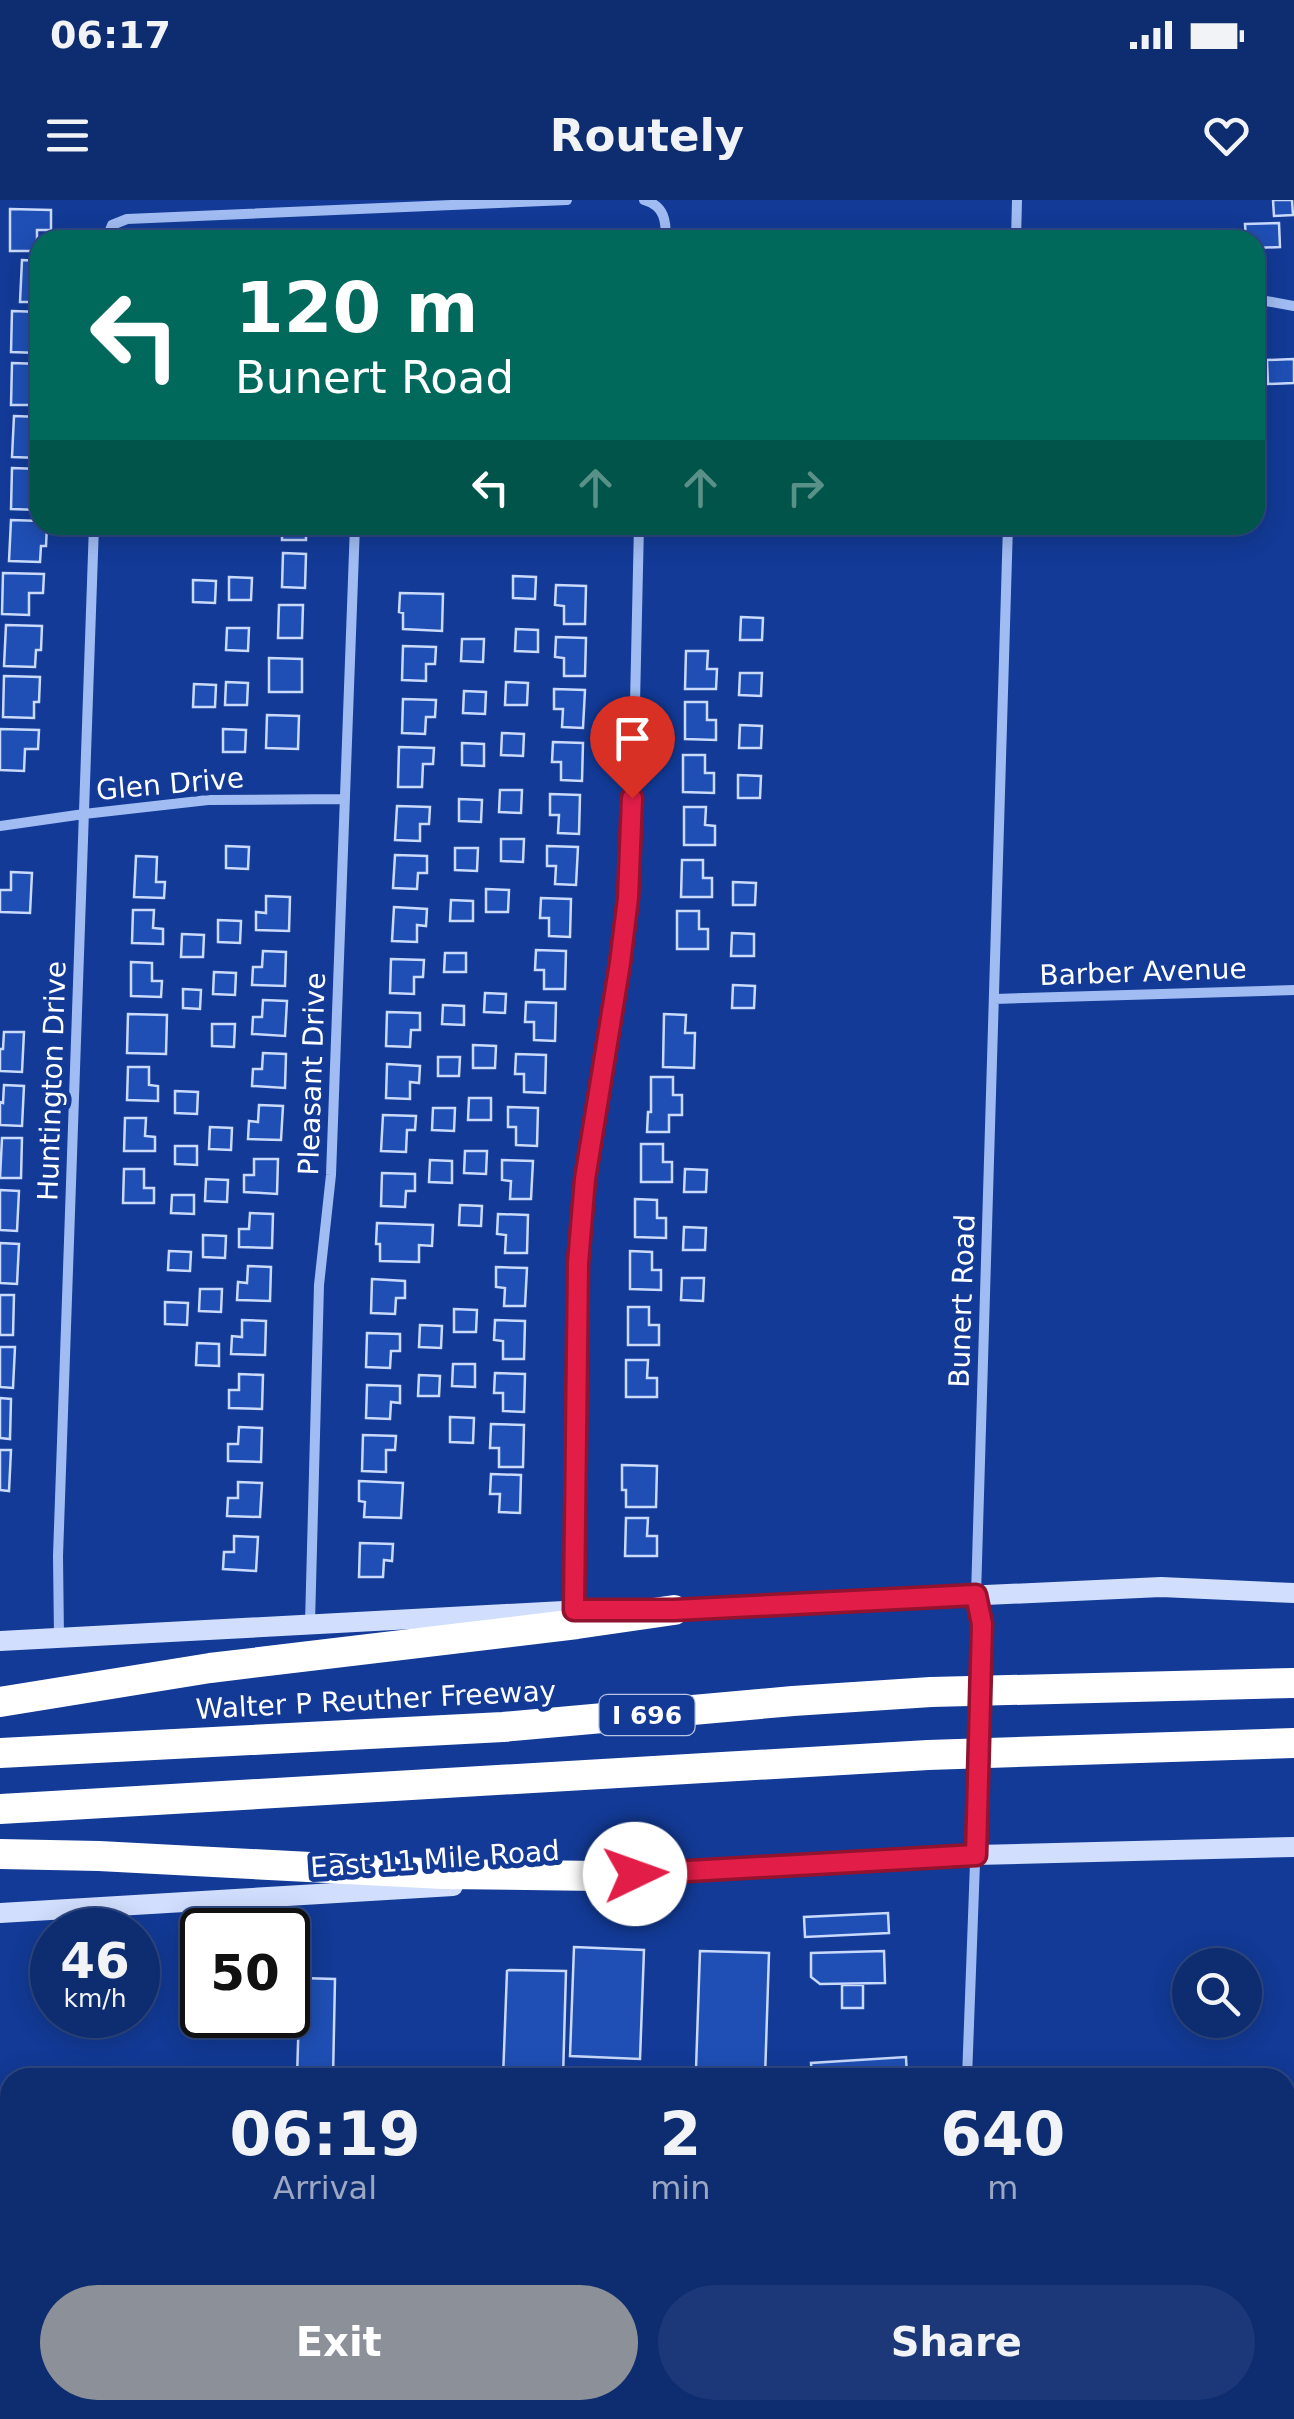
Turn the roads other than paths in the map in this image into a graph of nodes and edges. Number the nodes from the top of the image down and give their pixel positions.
1 (567, 200) edge
2 (1017, 200) edge
3 (650, 202) edge
4 (110, 230) edge
5 (666, 230) edge
6 (1016, 230) edge
7 (1265, 302) edge
8 (1294, 306) edge
9 (94, 535) edge
10 (355, 535) edge
11 (639, 535) edge
12 (1008, 535) edge
13 (344, 799) junction
14 (84, 814) junction
15 (0, 826) edge
16 (1294, 990) edge
17 (994, 999) junction
18 (1294, 1592) edge
19 (976, 1595) junction
20 (574, 1610) junction
21 (674, 1610) junction
22 (310, 1624) junction
23 (59, 1638) junction
24 (0, 1641) edge
25 (1294, 1683) edge
26 (0, 1702) edge
27 (1294, 1743) edge
28 (0, 1752) edge
29 (0, 1809) edge
30 (1294, 1847) edge
31 (0, 1854) edge
32 (976, 1855) junction
33 (599, 1876) junction
34 (0, 1913) edge
35 (968, 2068) edge

1 - 4 street
2 - 6 street
3 - 5 street
7 - 8 street
9 - 14 street, Huntington Drive
10 - 13 street, Pleasant Drive
11 - 20 street
12 - 17 street, Bunert Road
13 - 14 street, Glen Drive
13 - 22 street, Pleasant Drive
14 - 15 street, Glen Drive
14 - 23 street, Huntington Drive
16 - 17 street, Barber Avenue
17 - 19 street, Bunert Road
18 - 19 main road
19 - 21 main road
19 - 32 street, Bunert Road, bridge
20 - 21 main road
20 - 22 main road
21 - 26 highway
22 - 23 main road
23 - 24 main road
25 - 28 highway, Walter P Reuther Freeway / I 696
27 - 29 highway, I 696
30 - 32 main road, East 11 Mile Road
31 - 33 highway
32 - 33 main road, East 11 Mile Road
32 - 35 street, Bunert Road
33 - 34 main road, East 11 Mile Road

